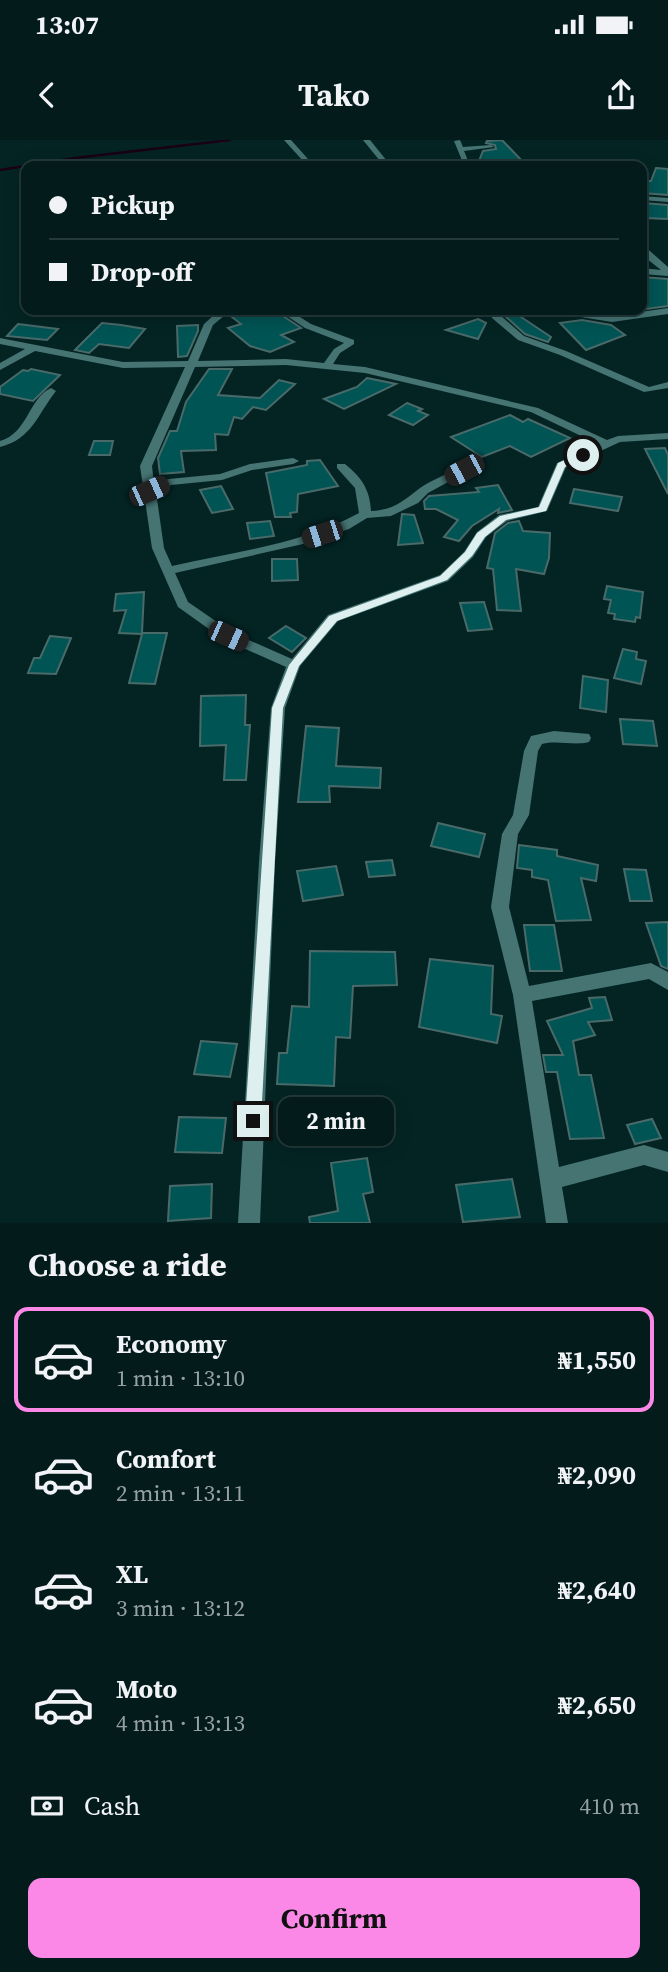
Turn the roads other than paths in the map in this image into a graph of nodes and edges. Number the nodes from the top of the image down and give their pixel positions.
1 (287, 140) edge
2 (366, 140) edge
3 (457, 140) edge
4 (491, 147) dead end
5 (461, 149) junction
6 (310, 161) edge
7 (384, 161) edge
8 (462, 161) edge
9 (647, 198) edge
10 (668, 200) edge
11 (647, 254) edge
12 (647, 271) edge
13 (668, 272) edge
14 (668, 311) edge
15 (647, 312) edge
16 (220, 315) edge
17 (291, 315) edge
18 (495, 315) edge
19 (586, 315) edge
20 (634, 315) edge
21 (0, 341) edge
22 (31, 349) junction
23 (191, 362) junction
24 (327, 366) junction
25 (0, 367) edge
26 (668, 385) edge
27 (51, 391) dead end
28 (667, 437) edge
29 (0, 444) edge
30 (606, 444) junction
31 (292, 461) dead end
32 (341, 467) dead end
33 (464, 470) dead end
34 (149, 491) junction
35 (365, 515) junction
36 (167, 571) junction
37 (294, 665) junction
38 (584, 738) dead end
39 (667, 980) edge
40 (522, 995) junction
41 (668, 1162) edge
42 (549, 1180) junction
43 (248, 1223) edge
44 (558, 1223) edge

1 - 6 street
2 - 7 street
3 - 5 street
4 - 5 street
5 - 8 street
9 - 10 street
11 - 13 street
12 - 13 street
14 - 15 street
16 - 23 street
17 - 24 street
18 - 26 street
19 - 20 street
21 - 22 street
22 - 23 street
22 - 25 street
23 - 24 street
23 - 34 street
24 - 30 street
27 - 29 street
28 - 30 street
30 - 37 street
31 - 34 street
32 - 35 street
33 - 35 street
34 - 36 street
35 - 36 street
36 - 37 street
37 - 43 street
38 - 40 street
39 - 40 street
40 - 42 street
41 - 42 street
42 - 44 street

